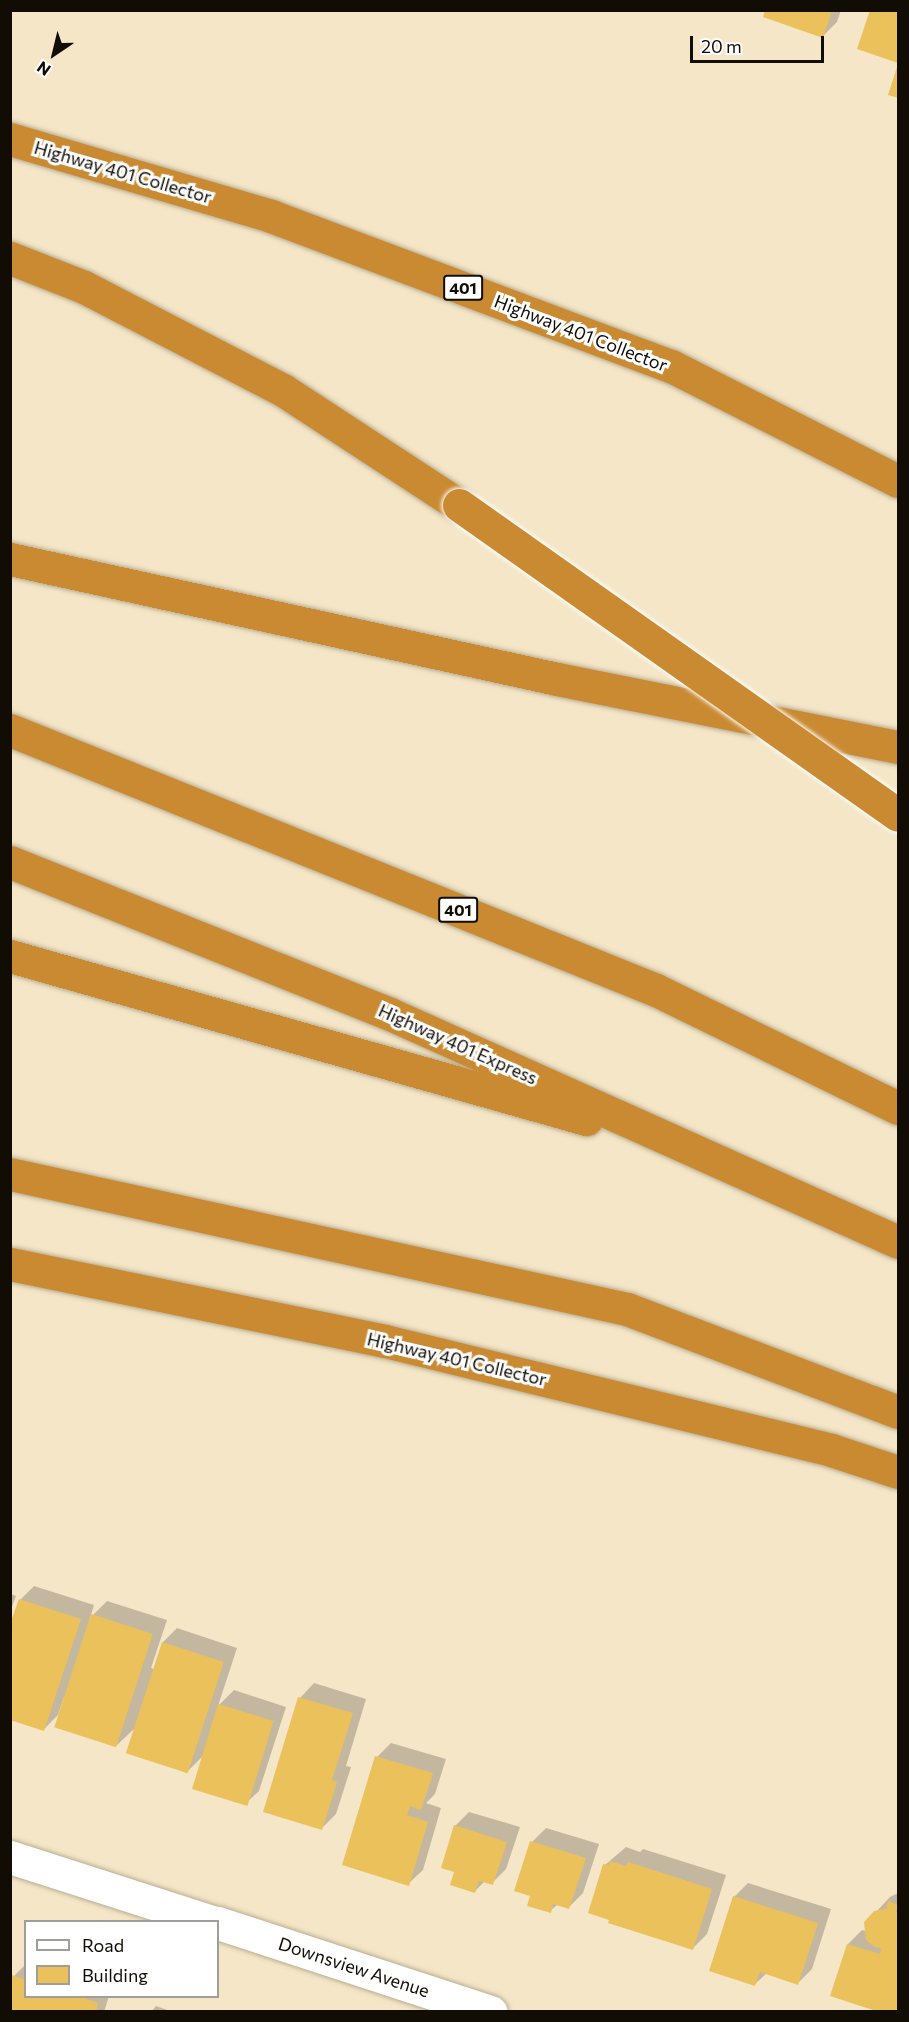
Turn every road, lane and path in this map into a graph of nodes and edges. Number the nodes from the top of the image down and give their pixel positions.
1 (10, 139) edge
2 (10, 258) edge
3 (898, 481) edge
4 (10, 559) edge
5 (10, 730) edge
6 (898, 747) edge
7 (898, 815) edge
8 (10, 862) edge
9 (10, 956) edge
10 (898, 1108) edge
11 (697, 1150) junction
12 (10, 1174) edge
13 (898, 1242) edge
14 (10, 1264) edge
15 (898, 1412) edge
16 (898, 1472) edge
17 (10, 1857) edge
18 (206, 1920) edge
19 (219, 1923) edge
20 (492, 2012) edge

1 - 3 highway, Highway 401 Collector / 401
2 - 7 highway, bridge
4 - 6 highway
5 - 10 highway, 401
8 - 11 highway, Highway 401 Express
9 - 11 highway
11 - 13 highway, Highway 401 Express
12 - 15 highway
14 - 16 highway, Highway 401 Collector
17 - 18 street
19 - 20 street, Downsview Avenue

